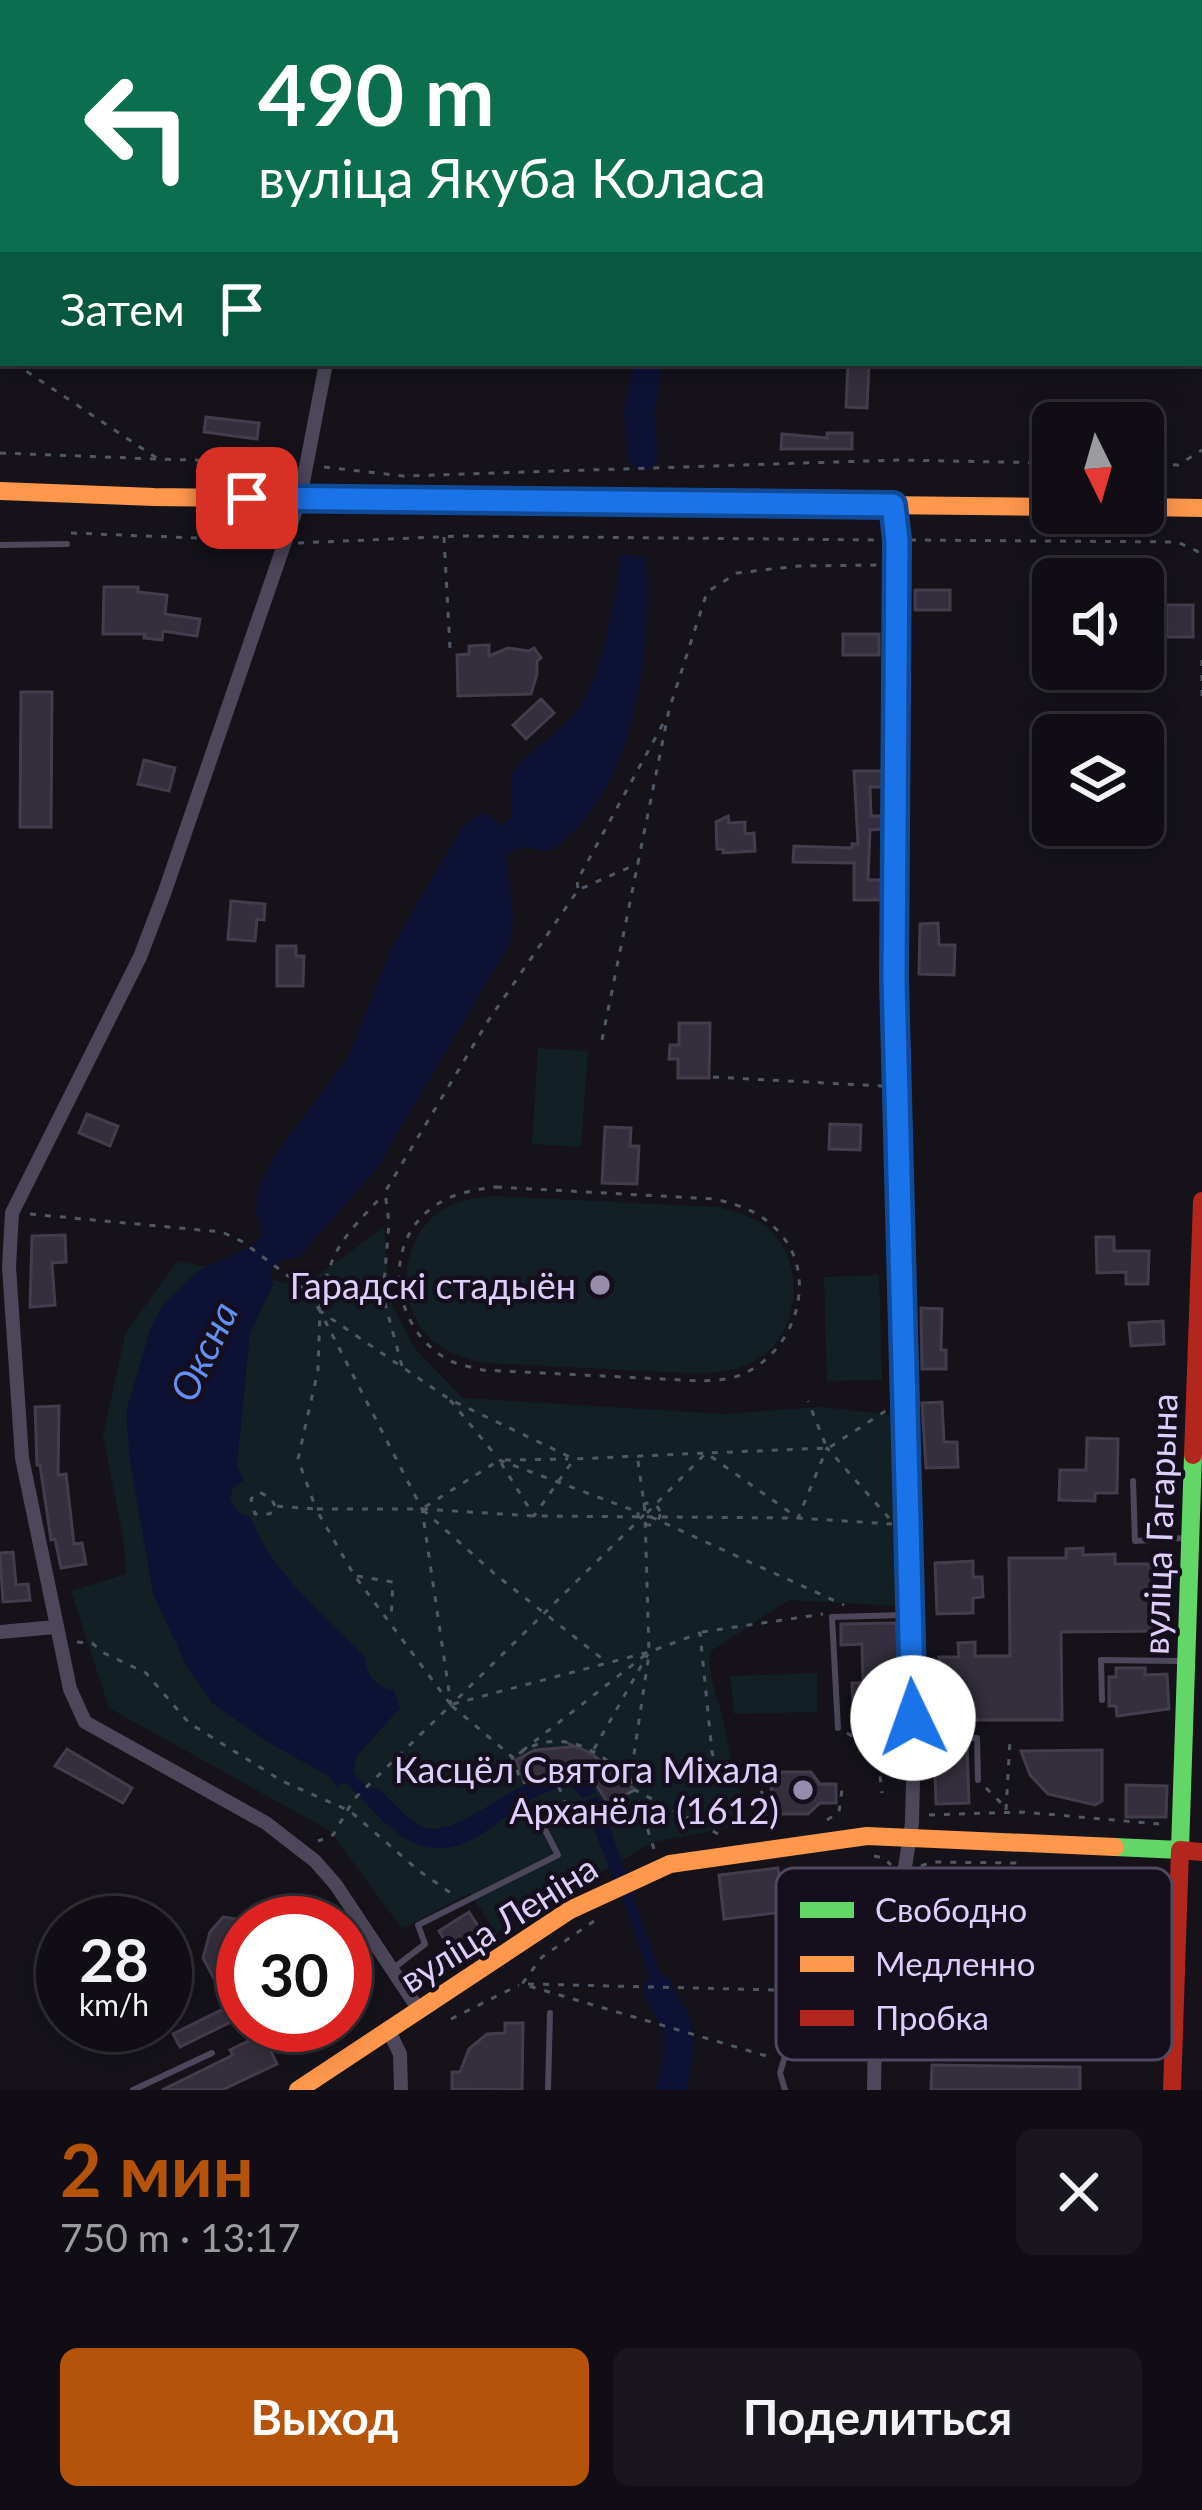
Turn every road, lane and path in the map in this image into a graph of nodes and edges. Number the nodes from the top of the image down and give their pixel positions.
1 (18, 366) edge
2 (325, 366) edge
3 (1202, 450) edge
4 (0, 453) edge
5 (158, 459) junction
6 (1032, 463) edge
7 (307, 465) junction
8 (1164, 465) edge
9 (1178, 465) junction
10 (1178, 474) dead end
11 (0, 491) edge
12 (300, 498) junction
13 (893, 505) junction
14 (1032, 507) edge
15 (1164, 508) edge
16 (1202, 508) edge
17 (66, 533) dead end
18 (444, 537) junction
19 (897, 540) junction
20 (285, 543) junction
21 (67, 544) dead end
22 (0, 545) edge
23 (1202, 559) edge
24 (897, 565) junction
25 (449, 648) dead end
26 (1202, 660) edge
27 (1202, 704) edge
28 (668, 716) junction
29 (638, 864) junction
30 (578, 890) junction
31 (602, 1040) dead end
32 (712, 1077) dead end
33 (896, 1087) junction
34 (496, 1187) joint
35 (386, 1192) junction
36 (1202, 1201) edge
37 (12, 1213) junction
38 (1201, 1279) edge
39 (320, 1311) junction
40 (403, 1367) junction
41 (448, 1399) junction
42 (808, 1401) dead end
43 (889, 1409) dead end
44 (827, 1448) junction
45 (706, 1453) junction
46 (638, 1459) junction
47 (499, 1460) junction
48 (574, 1460) junction
49 (1133, 1481) dead end
50 (558, 1482) junction
51 (644, 1504) junction
52 (654, 1505) junction
53 (275, 1506) dead end
54 (316, 1509) junction
55 (422, 1509) junction
56 (645, 1514) junction
57 (638, 1515) junction
58 (534, 1516) junction
59 (887, 1516) junction
60 (660, 1518) junction
61 (798, 1518) junction
62 (646, 1524) junction
63 (900, 1524) junction
64 (886, 1527) junction
65 (1192, 1538) junction
66 (354, 1575) junction
67 (544, 1613) junction
68 (907, 1615) junction
69 (391, 1622) junction
70 (55, 1628) junction
71 (0, 1633) edge
72 (700, 1633) junction
73 (649, 1652) junction
74 (1189, 1661) junction
75 (607, 1662) junction
76 (1195, 1684) edge
77 (1102, 1700) dead end
78 (451, 1705) junction
79 (838, 1728) joint
80 (914, 1738) junction
81 (1010, 1740) dead end
82 (594, 1749) junction
83 (763, 1761) dead end
84 (630, 1780) junction
85 (978, 1780) joint
86 (842, 1789) dead end
87 (635, 1790) junction
88 (882, 1792) dead end
89 (568, 1808) dead end
90 (350, 1811) junction
91 (587, 1812) dead end
92 (811, 1823) dead end
93 (542, 1824) dead end
94 (779, 1828) dead end
95 (911, 1836) junction
96 (299, 1847) junction
97 (1180, 1850) junction
98 (1202, 1852) edge
99 (658, 1862) dead end
100 (1027, 1863) dead end
101 (903, 1868) edge
102 (917, 1868) dead end
103 (464, 1902) junction
104 (600, 1905) junction
105 (392, 1969) junction
106 (522, 1984) junction
107 (776, 1989) edge
108 (418, 2010) junction
109 (550, 2013) dead end
110 (451, 2019) dead end
111 (389, 2031) junction
112 (212, 2053) dead end
113 (776, 2060) edge
114 (777, 2060) edge
115 (876, 2060) edge
116 (783, 2062) joint
117 (133, 2090) edge
118 (298, 2090) edge
119 (401, 2090) edge
120 (548, 2090) edge
121 (785, 2090) edge
122 (874, 2090) edge
123 (1172, 2090) edge

1 - 5 path
2 - 7 street
3 - 9 path
4 - 5 path
5 - 7 path
6 - 7 path
7 - 12 street
8 - 9 path
9 - 10 path
11 - 12 main road
12 - 13 main road
12 - 20 street
13 - 14 main road
13 - 19 street
15 - 16 main road
17 - 20 path
18 - 19 path
18 - 20 path
18 - 25 path
19 - 23 path
19 - 24 street
20 - 37 street
21 - 22 lane
24 - 28 path
24 - 33 street
26 - 27 path
28 - 29 path
28 - 30 path
29 - 30 path
29 - 31 path
30 - 35 path
32 - 33 path
33 - 63 street
34 - 34 path
35 - 39 path
35 - 40 path
36 - 38 main road, вуліца Гагарына
37 - 39 path
37 - 70 street
38 - 65 main road, вуліца Гагарына
39 - 40 path
39 - 54 path
39 - 55 path
40 - 41 path
41 - 47 path
41 - 48 path
42 - 44 path
43 - 44 path
44 - 45 path
44 - 59 path
44 - 61 path
45 - 46 path
45 - 52 path
45 - 61 path
46 - 48 path
46 - 51 path
47 - 48 path
47 - 50 path
47 - 55 path
47 - 58 path
48 - 50 path
49 - 65 lane
50 - 57 path
50 - 58 path
51 - 52 path
51 - 56 path
51 - 57 path
52 - 56 path
52 - 60 path
53 - 54 path
54 - 55 path
54 - 66 path
55 - 58 path
55 - 67 path
55 - 78 path
56 - 57 path
56 - 60 path
56 - 62 path
57 - 58 path
57 - 62 path
57 - 67 path
59 - 63 path
59 - 64 path
60 - 61 path
60 - 62 path
60 - 72 path
61 - 64 path
62 - 73 path
63 - 64 path
63 - 68 street
65 - 74 main road, вуліца Гагарына
66 - 69 path
66 - 69 path
67 - 75 path
67 - 78 path
68 - 79 lane
68 - 80 street
69 - 78 path
70 - 71 street
70 - 90 path
70 - 96 street
72 - 73 path
72 - 87 path
73 - 75 path
73 - 82 path
73 - 82 path
73 - 84 path
74 - 76 main road, вуліца Гагарына
74 - 77 lane
75 - 78 path
76 - 97 main road, вуліца Гагарына
78 - 89 path
78 - 90 path
79 - 88 path
80 - 85 lane
80 - 95 street
81 - 85 path
82 - 84 path
83 - 94 path
84 - 87 path
86 - 92 path
87 - 91 path
87 - 99 path
90 - 96 path
90 - 103 path
93 - 103 lane
95 - 97 main road, вуліца Леніна
95 - 101 street
95 - 104 main road, вуліца Леніна
96 - 105 street
97 - 98 main road, вуліца Леніна
97 - 123 main road, вуліца Гагарына
100 - 102 path
103 - 105 lane
104 - 106 path
104 - 108 main road, вуліца Леніна
105 - 108 street
106 - 107 path
106 - 110 path
106 - 113 path
108 - 111 main road, вуліца Леніна
109 - 120 lane
111 - 118 main road, вуліца Леніна
111 - 119 street
112 - 117 lane
114 - 116 path
115 - 122 street
116 - 121 lane

